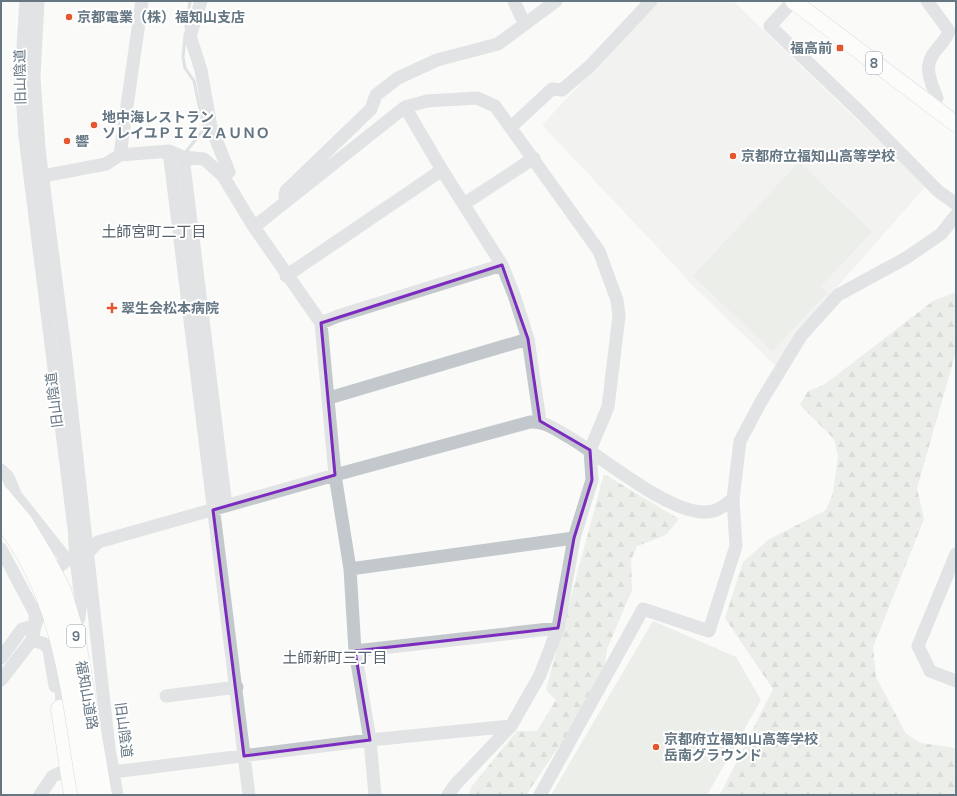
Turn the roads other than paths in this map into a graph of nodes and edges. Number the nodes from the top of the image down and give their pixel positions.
1 (26, 1) edge
2 (38, 1) edge
3 (142, 1) edge
4 (201, 1) edge
5 (514, 1) edge
6 (556, 1) edge
7 (651, 1) edge
8 (793, 1) edge
9 (927, 1) edge
10 (524, 23) junction
11 (406, 106) junction
12 (932, 106) junction
13 (956, 124) edge
14 (511, 127) junction
15 (170, 151) junction
16 (120, 156) junction
17 (183, 157) junction
18 (534, 158) junction
19 (442, 170) junction
20 (43, 176) junction
21 (223, 176) junction
22 (284, 202) junction
23 (464, 204) junction
24 (956, 204) edge
25 (956, 215) edge
26 (254, 227) junction
27 (502, 265) junction
28 (286, 276) junction
29 (321, 323) junction
30 (528, 339) junction
31 (329, 398) junction
32 (540, 421) junction
33 (590, 450) junction
34 (1, 470) edge
35 (335, 475) junction
36 (1, 495) edge
37 (733, 499) junction
38 (226, 506) junction
39 (213, 510) junction
40 (1, 519) edge
41 (574, 538) junction
42 (1, 549) edge
43 (88, 553) junction
44 (956, 554) edge
45 (71, 560) junction
46 (350, 569) junction
47 (35, 626) junction
48 (558, 628) junction
49 (32, 640) junction
50 (355, 651) junction
51 (1, 658) edge
52 (1, 680) edge
53 (956, 681) edge
54 (237, 687) junction
55 (166, 696) dead end
56 (60, 709) junction
57 (511, 726) junction
58 (370, 740) junction
59 (244, 756) junction
60 (69, 769) junction
61 (113, 772) junction
62 (40, 795) edge
63 (73, 795) edge
64 (87, 795) edge
65 (103, 795) edge
66 (117, 795) edge
67 (249, 795) edge
68 (374, 795) edge
69 (448, 795) edge
70 (540, 795) edge

1 - 45 street
2 - 20 street, 旧山陰道
3 - 16 street
4 - 21 street
5 - 10 street
6 - 10 street
7 - 14 street
8 - 12 main road, 8
8 - 24 street
9 - 12 street
10 - 22 street
11 - 14 street
11 - 19 street
11 - 22 street
12 - 13 main road, 8
14 - 18 street
15 - 16 street
15 - 17 street
15 - 39 street
16 - 20 street
17 - 21 street
17 - 38 street
18 - 23 street
18 - 33 street
19 - 23 street
19 - 28 street
20 - 43 street, 旧山陰道
21 - 26 street
22 - 26 street
23 - 27 street
25 - 37 street
26 - 28 street
27 - 29 street
27 - 30 street
28 - 29 street
29 - 31 street
30 - 31 street
30 - 32 street
31 - 35 street
32 - 33 street
32 - 35 street
33 - 37 street
33 - 41 street
34 - 45 street
35 - 38 street
35 - 46 street
36 - 65 highway, 福知山道路 / 9, bridge
37 - 70 street
38 - 39 street
39 - 43 street
39 - 54 street
40 - 64 highway, 福知山道路 / 9, bridge
41 - 46 street
41 - 48 street
42 - 47 street
43 - 45 street
43 - 61 street, 旧山陰道
44 - 53 street
45 - 47 street
45 - 56 street
46 - 50 street
47 - 49 street
47 - 51 street
48 - 50 street
48 - 57 street
49 - 52 street
49 - 56 street
50 - 58 street
54 - 55 street
54 - 59 street
56 - 60 highway
57 - 58 street
57 - 69 street
58 - 59 street
58 - 68 street
59 - 61 street
59 - 67 street
60 - 62 street
60 - 63 highway
61 - 66 street, 旧山陰道

